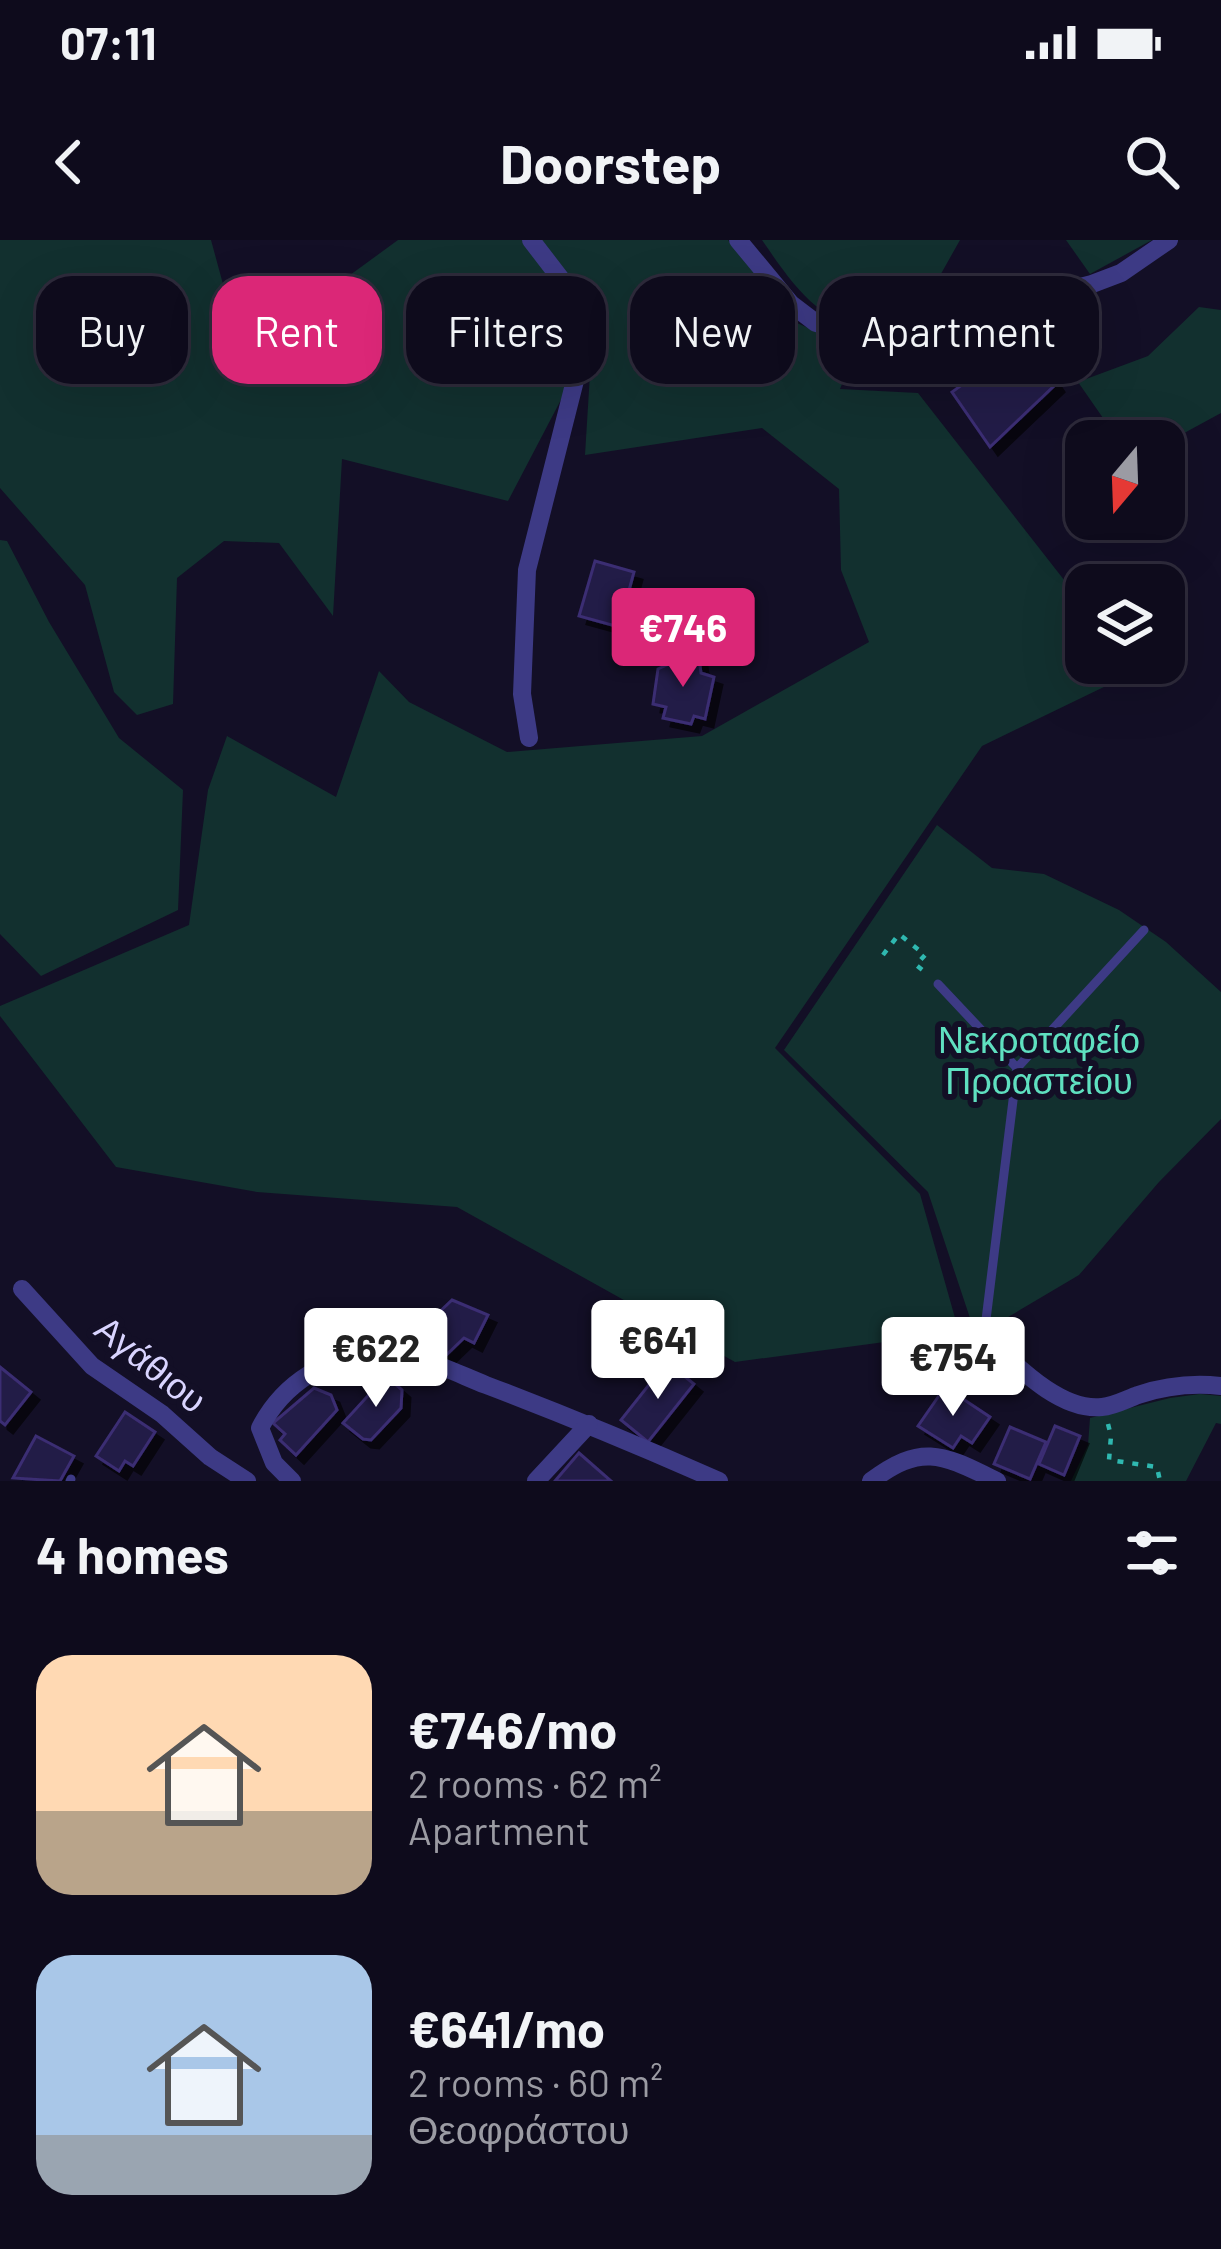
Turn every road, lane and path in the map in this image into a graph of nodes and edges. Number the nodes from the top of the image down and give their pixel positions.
1 (532, 240) edge
2 (738, 240) edge
3 (1168, 240) edge
4 (529, 739) dead end
5 (1144, 930) dead end
6 (883, 955) dead end
7 (938, 985) joint
8 (1017, 1067) junction
9 (22, 1289) dead end
10 (984, 1336) joint
11 (1221, 1386) edge
12 (1103, 1407) junction
13 (589, 1424) junction
14 (247, 1481) edge
15 (292, 1481) edge
16 (536, 1481) edge
17 (718, 1481) edge
18 (871, 1481) edge
19 (997, 1481) edge
20 (1160, 1481) edge

1 - 4 street
2 - 3 street
5 - 8 lane
6 - 7 path
7 - 8 lane
8 - 10 lane
9 - 14 street, Αγάθιου
10 - 12 street
11 - 12 street
12 - 20 path
13 - 15 street
13 - 16 street
13 - 17 street
18 - 19 street

